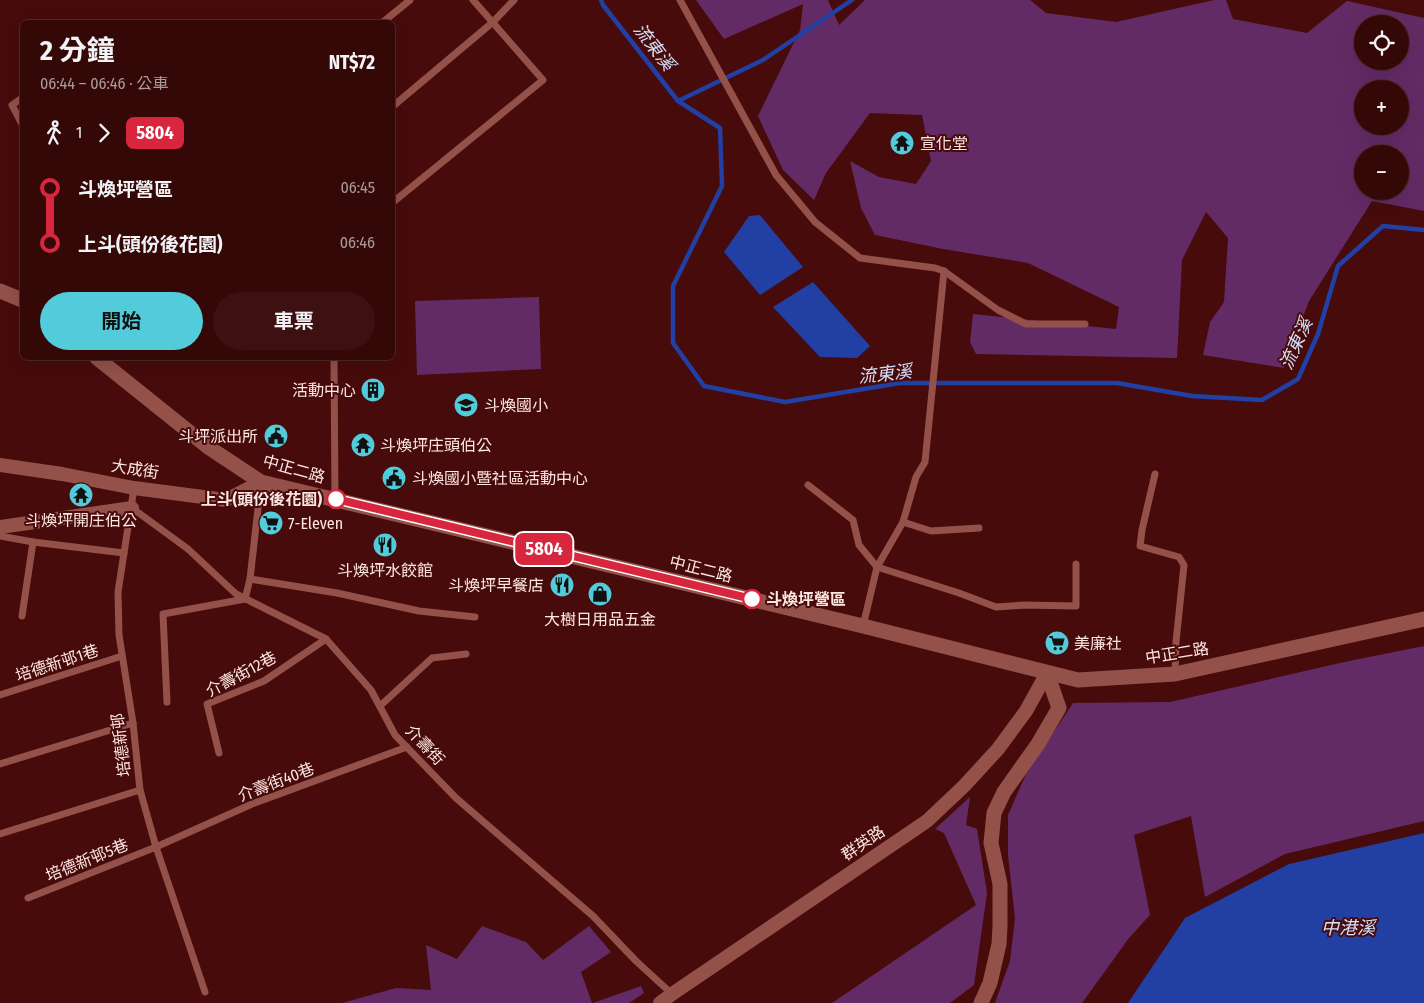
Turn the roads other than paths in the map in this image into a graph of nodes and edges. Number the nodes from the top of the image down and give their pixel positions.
1 (410, 0) edge
2 (473, 0) edge
3 (514, 0) edge
4 (680, 0) edge
5 (385, 20) edge
6 (493, 22) junction
7 (20, 99) edge
8 (395, 104) edge
9 (20, 120) edge
10 (395, 201) edge
11 (944, 271) junction
12 (0, 291) edge
13 (20, 299) edge
14 (1085, 324) dead end
15 (99, 360) edge
16 (334, 360) edge
17 (0, 466) edge
18 (1156, 474) dead end
19 (262, 482) junction
20 (808, 485) dead end
21 (134, 488) junction
22 (336, 499) junction
23 (132, 508) junction
24 (903, 522) junction
25 (0, 527) edge
26 (980, 528) dead end
27 (0, 536) edge
28 (33, 542) junction
29 (124, 553) junction
30 (1076, 564) dead end
31 (878, 567) junction
32 (250, 579) junction
33 (245, 598) junction
34 (22, 616) dead end
35 (475, 617) dead end
36 (1424, 619) edge
37 (862, 626) junction
38 (326, 639) junction
39 (466, 654) dead end
40 (122, 656) junction
41 (1047, 673) junction
42 (1175, 674) junction
43 (0, 696) edge
44 (167, 702) dead end
45 (380, 706) junction
46 (133, 722) junction
47 (407, 747) junction
48 (219, 753) dead end
49 (0, 764) edge
50 (140, 790) junction
51 (0, 834) edge
52 (156, 847) junction
53 (28, 898) dead end
54 (205, 992) dead end
55 (672, 994) junction
56 (660, 1003) edge
57 (981, 1003) edge

1 - 5 lane
2 - 6 lane
3 - 6 lane
4 - 11 lane
6 - 8 lane
6 - 10 lane
7 - 9 lane
11 - 14 lane
11 - 24 lane
12 - 13 main road
15 - 19 main road, 中正二路
16 - 22 lane
17 - 21 street, 大成街
18 - 42 lane
19 - 21 street, 大成街
19 - 22 main road, 中正二路
19 - 32 lane
20 - 31 lane
21 - 23 lane, 培德新邨
22 - 37 main road, 中正二路
23 - 25 street
23 - 29 lane, 培德新邨
23 - 33 lane, 介壽街
24 - 26 lane
24 - 31 lane
27 - 28 lane
28 - 29 lane
28 - 34 lane
29 - 40 lane, 培德新邨
30 - 31 lane
31 - 37 lane
32 - 33 lane
32 - 35 lane
33 - 38 lane, 介壽街
33 - 44 lane
36 - 42 main road, 中正二路
37 - 41 main road, 中正二路
38 - 45 lane, 介壽街
38 - 48 lane, 介壽街12巷
39 - 45 lane
40 - 43 lane, 培德新邨1巷
40 - 46 lane, 培德新邨
41 - 42 main road, 中正二路
41 - 55 street, 群英路
41 - 57 main road
45 - 47 lane, 介壽街
46 - 49 lane
46 - 50 lane, 培德新邨
47 - 52 lane, 介壽街40巷
47 - 55 lane, 介壽街
50 - 51 lane
50 - 52 lane, 培德新邨
52 - 53 lane, 培德新邨5巷
52 - 54 lane, 培德新邨
55 - 56 street, 群英路

